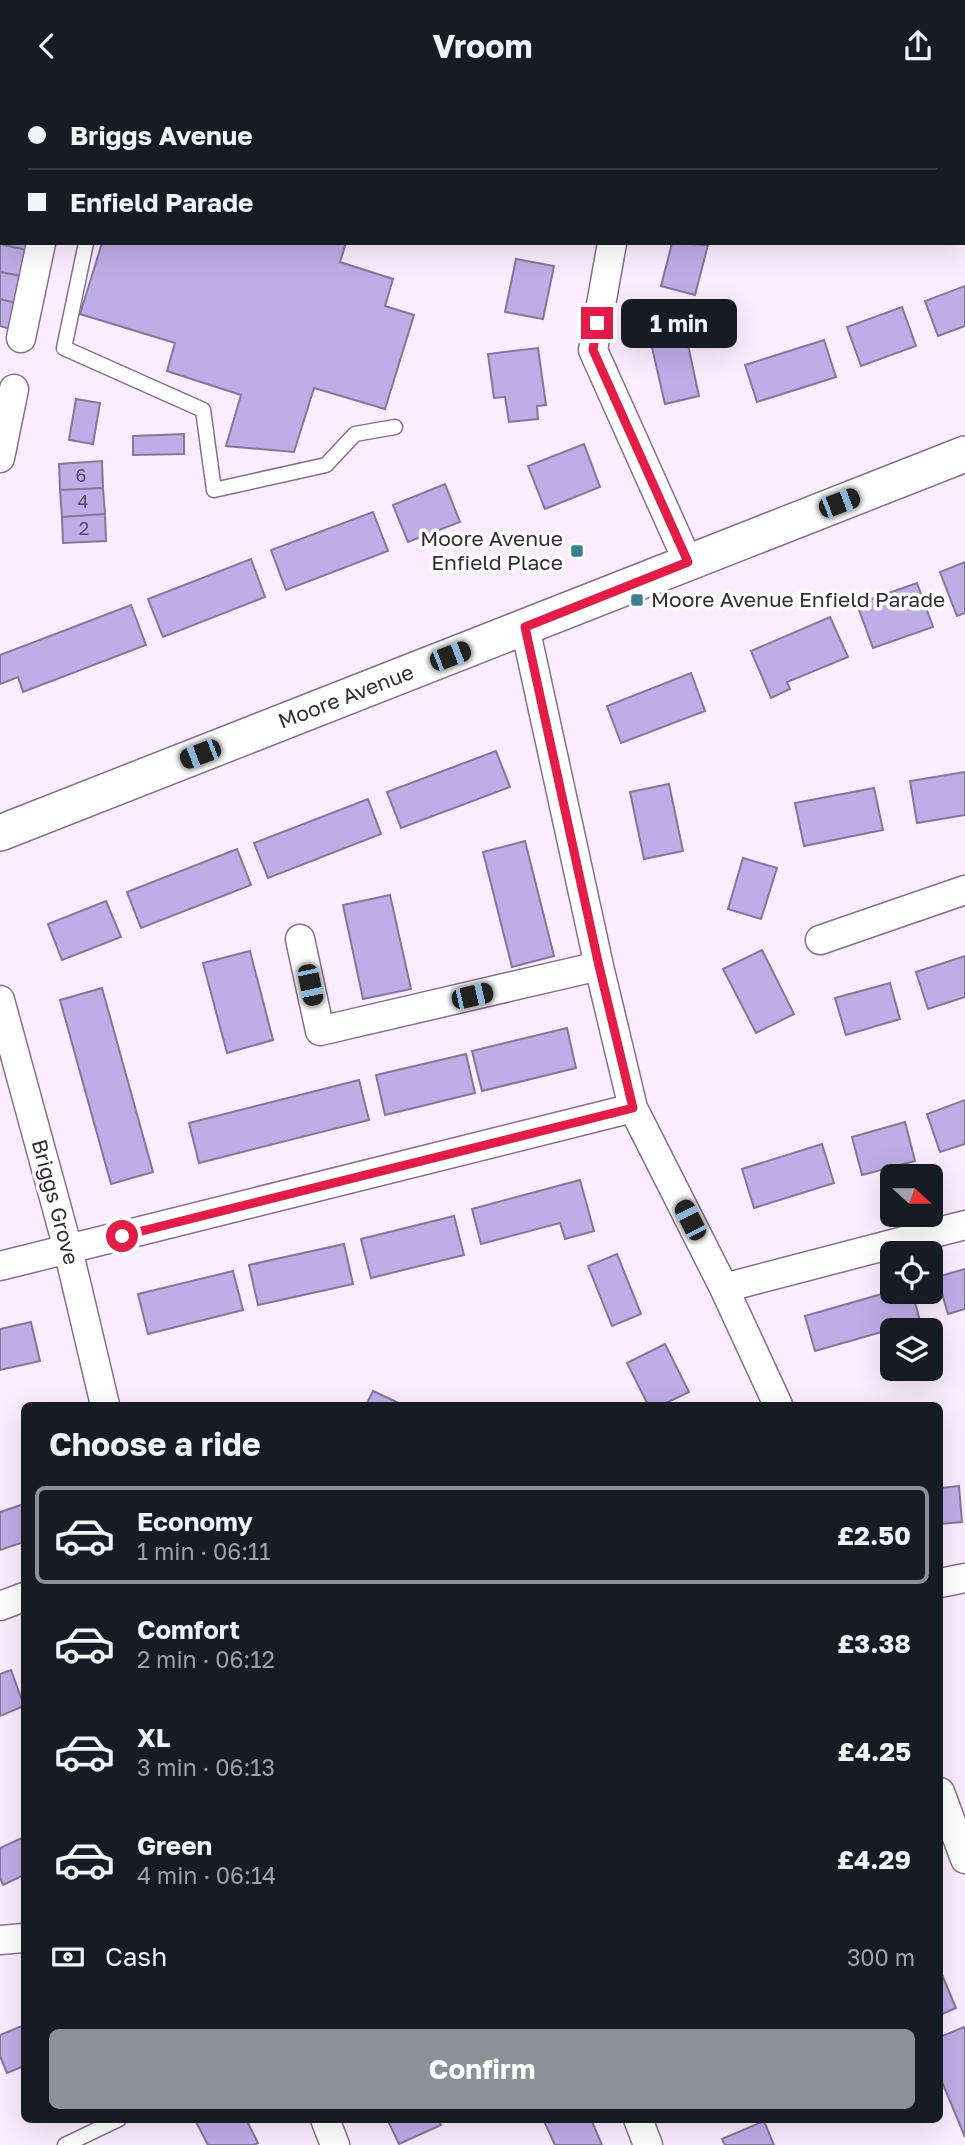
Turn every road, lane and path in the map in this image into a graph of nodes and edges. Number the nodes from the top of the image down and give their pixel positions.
1 (41, 245) edge
2 (86, 245) edge
3 (612, 245) edge
4 (21, 338) dead end
5 (14, 389) dead end
6 (396, 427) dead end
7 (965, 454) edge
8 (0, 458) edge
9 (688, 562) junction
10 (525, 627) junction
11 (0, 833) edge
12 (965, 890) edge
13 (300, 939) dead end
14 (820, 940) dead end
15 (599, 966) junction
16 (0, 1000) edge
17 (633, 1108) junction
18 (965, 1225) edge
19 (68, 1249) junction
20 (0, 1266) edge
21 (724, 1288) junction
22 (104, 1402) edge
23 (777, 1402) edge
24 (965, 1578) edge
25 (943, 1582) edge
26 (21, 1598) edge
27 (0, 1606) edge
28 (943, 1800) edge
29 (965, 1859) edge
30 (21, 1938) edge
31 (0, 1940) edge
32 (111, 2123) edge
33 (327, 2123) edge
34 (640, 2123) edge
35 (65, 2145) edge
36 (335, 2145) edge
37 (648, 2145) edge

1 - 4 street
2 - 6 lane
3 - 9 street
5 - 8 street
7 - 9 street, Moore Avenue
9 - 10 street, Moore Avenue
10 - 11 street, Moore Avenue
10 - 15 street
12 - 14 street
13 - 15 street
15 - 17 street
16 - 19 street, Briggs Grove
17 - 19 street
17 - 21 street
18 - 21 street
19 - 20 street
19 - 22 street, Briggs Grove
21 - 23 street
24 - 25 street
26 - 27 street
28 - 29 street
30 - 31 street
32 - 35 lane
33 - 36 street
34 - 37 street

